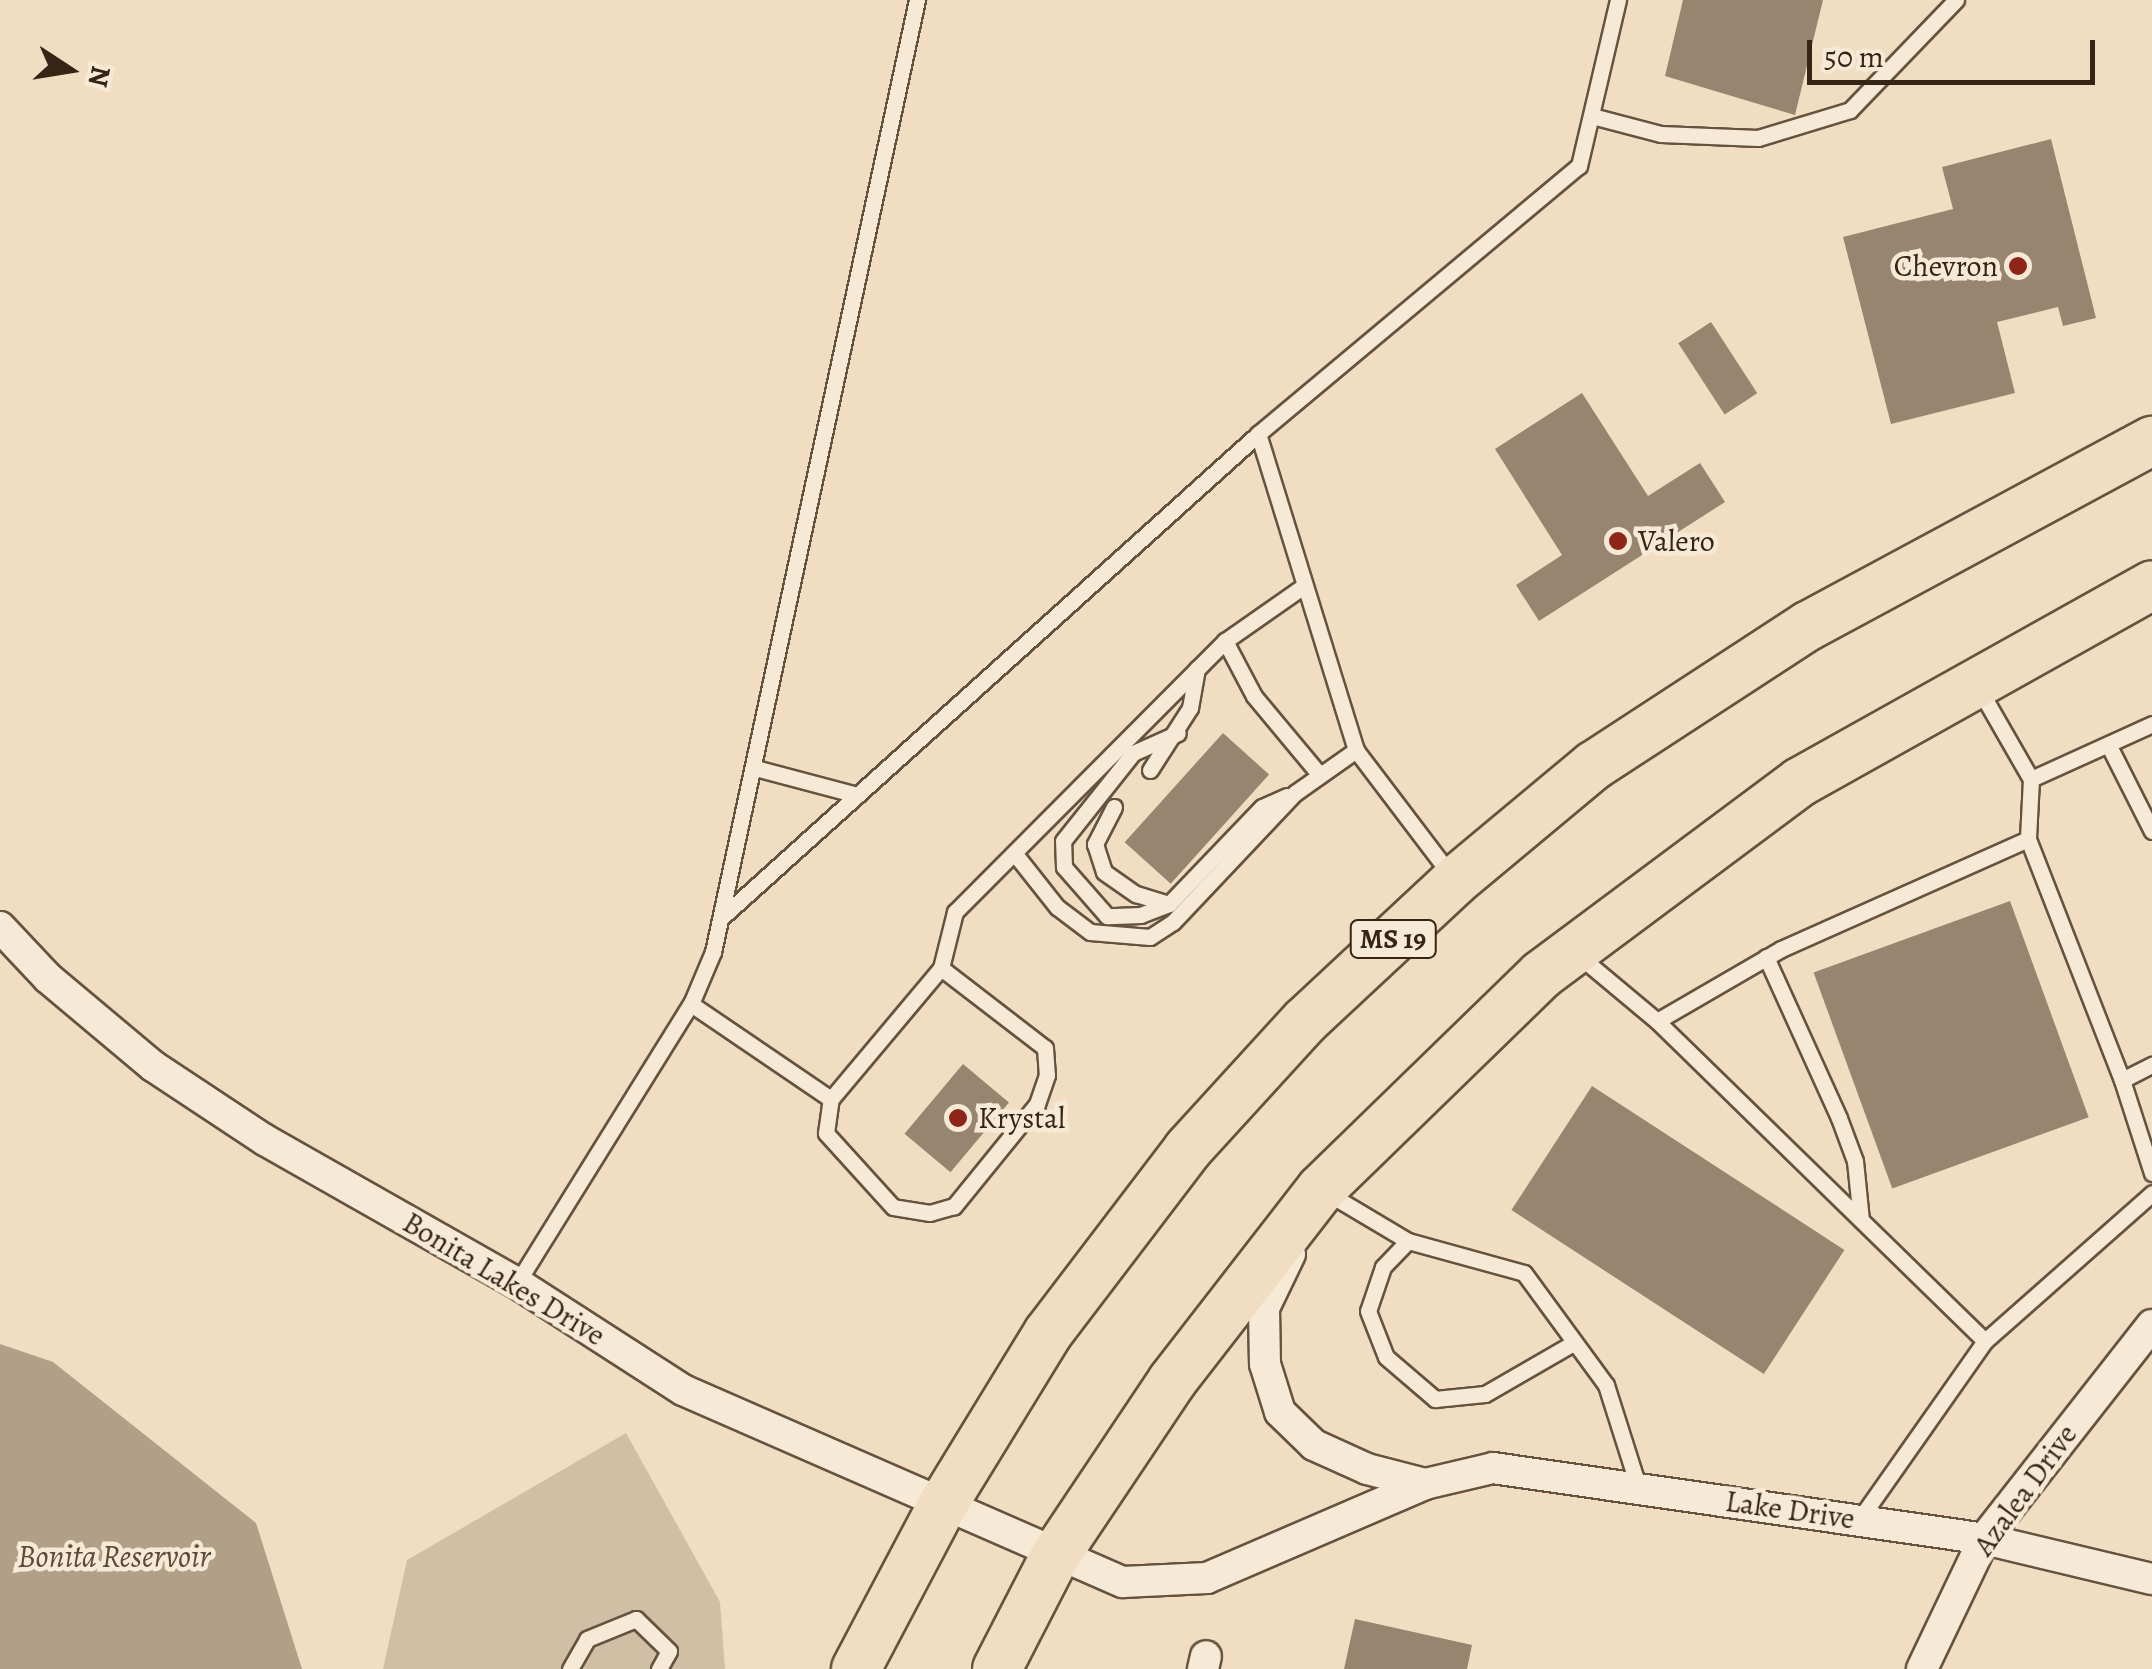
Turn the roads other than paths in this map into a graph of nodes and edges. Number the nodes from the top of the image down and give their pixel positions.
1 (918, 0) edge
2 (1618, 0) edge
3 (1956, 0) edge
4 (1592, 116) junction
5 (1258, 434) junction
6 (2152, 441) edge
7 (2152, 585) edge
8 (1302, 587) junction
9 (1225, 641) junction
10 (1197, 669) junction
11 (1976, 684) junction
12 (2152, 724) edge
13 (1178, 733) junction
14 (2110, 748) junction
15 (1356, 750) junction
16 (755, 768) junction
17 (1150, 770) dead end
18 (1318, 774) junction
19 (2031, 778) junction
20 (1295, 793) junction
21 (857, 795) junction
22 (1114, 807) dead end
23 (2152, 830) edge
24 (2028, 839) junction
25 (1014, 854) junction
26 (1455, 881) junction
27 (1169, 904) junction
28 (722, 918) junction
29 (0, 927) edge
30 (1572, 950) junction
31 (1766, 957) junction
32 (941, 968) junction
33 (691, 1004) junction
34 (1656, 1020) junction
35 (2152, 1065) edge
36 (2122, 1080) junction
37 (831, 1099) junction
38 (2152, 1173) edge
39 (1321, 1190) junction
40 (2152, 1193) edge
41 (1862, 1220) junction
42 (1408, 1241) junction
43 (517, 1282) junction
44 (2152, 1326) edge
45 (1986, 1341) junction
46 (1570, 1344) junction
47 (1425, 1484) junction
48 (1639, 1489) junction
49 (942, 1506) junction
50 (1859, 1520) junction
51 (1984, 1539) junction
52 (1054, 1556) junction
53 (2152, 1580) edge
54 (570, 1669) edge
55 (659, 1669) edge
56 (856, 1669) edge
57 (996, 1669) edge
58 (1922, 1669) edge

1 - 16 lane
2 - 4 lane
3 - 4 lane
4 - 5 lane
5 - 8 lane
5 - 21 lane
6 - 26 main road, MS 19
7 - 11 main road
8 - 9 lane
8 - 15 lane
9 - 10 lane
9 - 18 lane
10 - 13 lane
10 - 25 lane
11 - 19 lane
11 - 30 main road
12 - 14 lane
13 - 17 lane
13 - 27 lane
14 - 19 lane
14 - 23 lane
15 - 18 lane
15 - 26 lane
16 - 21 lane
16 - 28 lane
18 - 20 lane
19 - 24 lane
20 - 25 lane
20 - 27 lane
21 - 28 lane
22 - 27 lane
24 - 31 lane
24 - 36 lane
25 - 32 lane
26 - 49 main road, MS 19
28 - 33 lane
29 - 43 street, Bonita Lakes Drive
30 - 34 lane
30 - 39 main road
31 - 34 lane
31 - 41 lane
32 - 37 lane
32 - 37 lane
33 - 37 lane
33 - 43 lane
34 - 41 lane
35 - 36 lane
36 - 38 lane
39 - 42 lane
39 - 47 street, Lake Drive
39 - 52 main road
40 - 45 lane
41 - 45 lane
42 - 46 lane
42 - 46 lane
43 - 49 street, Bonita Lakes Drive
44 - 51 street, Azalea Drive
45 - 50 lane
46 - 48 lane
47 - 48 street, Lake Drive
47 - 52 street, Lake Drive
48 - 50 street, Lake Drive
49 - 52 street, Bonita Lakes Drive
49 - 56 main road, MS 19
50 - 51 street, Lake Drive
51 - 53 street, Lake Drive
51 - 58 street, Azalea Drive
52 - 57 main road
54 - 55 lane

